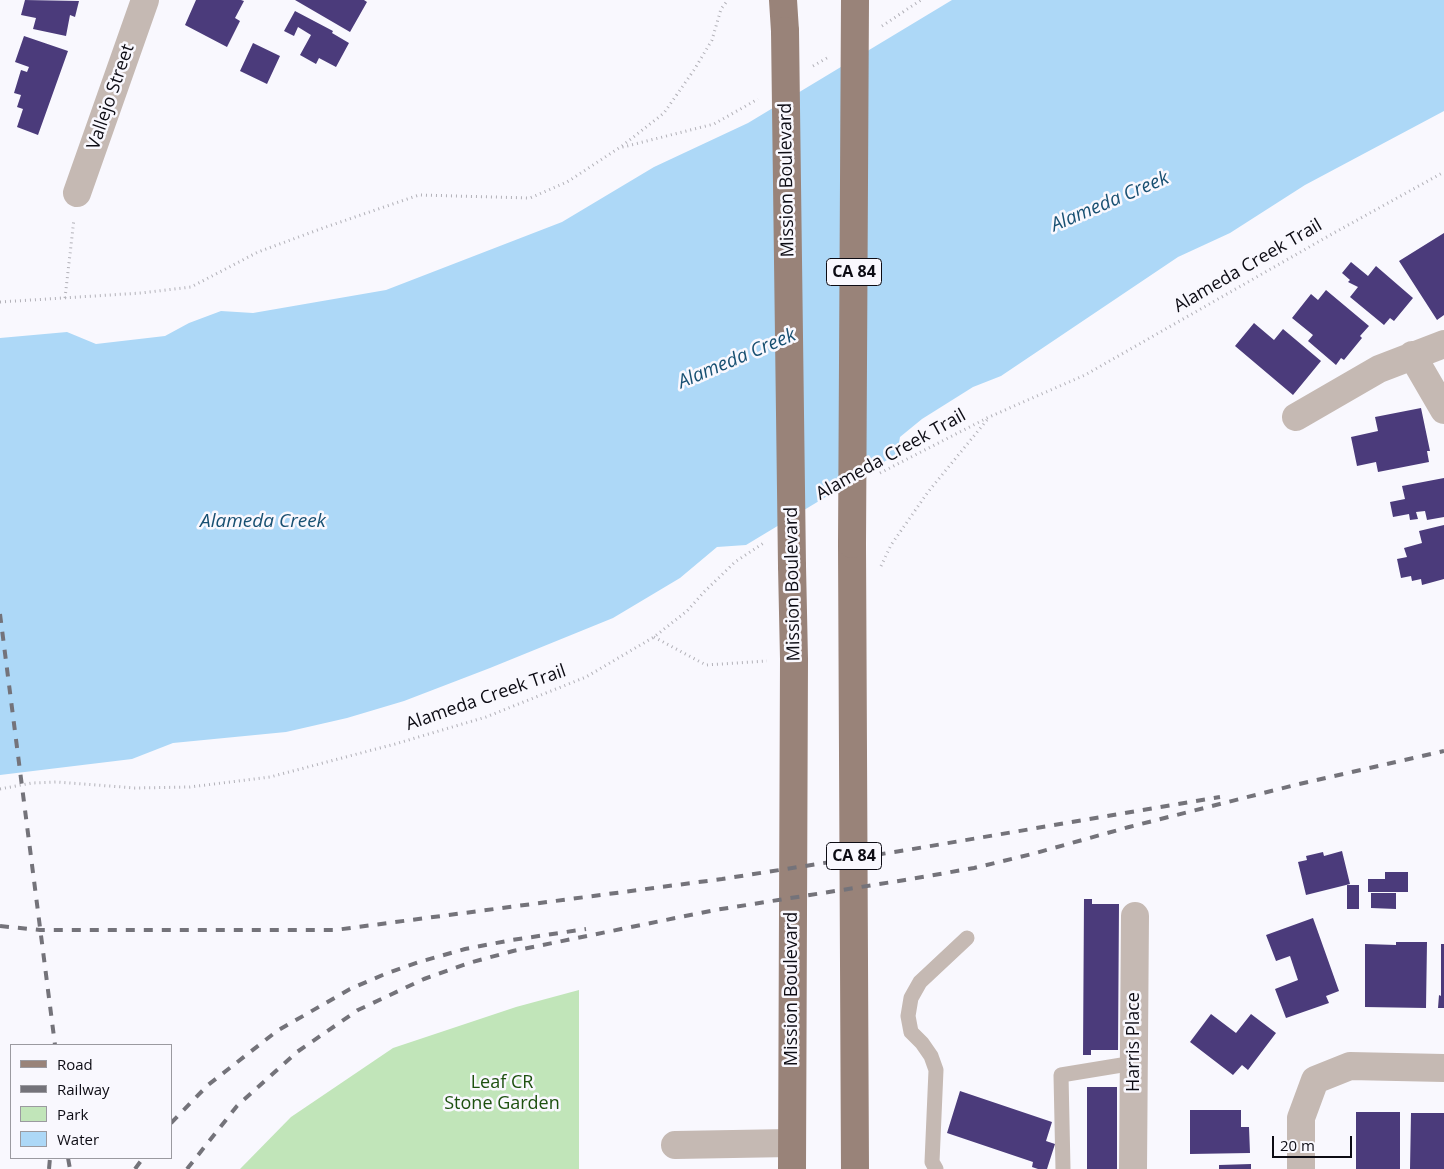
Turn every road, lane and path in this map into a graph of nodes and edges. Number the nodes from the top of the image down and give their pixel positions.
1 (145, 0) edge
2 (728, 0) edge
3 (784, 0) edge
4 (855, 0) edge
5 (921, 0) edge
6 (874, 30) dead end
7 (834, 54) dead end
8 (809, 69) dead end
9 (760, 98) dead end
10 (619, 148) junction
11 (1444, 172) edge
12 (77, 193) joint
13 (65, 298) junction
14 (0, 302) edge
15 (1444, 344) edge
16 (1412, 355) junction
17 (1444, 410) edge
18 (989, 417) junction
19 (1296, 417) dead end
20 (877, 475) dead end
21 (770, 539) dead end
22 (878, 570) dead end
23 (654, 637) junction
24 (794, 659) junction
25 (0, 788) edge
26 (1135, 916) dead end
27 (967, 938) dead end
28 (1134, 1063) junction
29 (1444, 1068) edge
30 (675, 1145) dead end
31 (792, 1156) edge
32 (856, 1169) edge
33 (936, 1169) edge
34 (1063, 1169) edge
35 (1133, 1169) edge
36 (1301, 1169) edge

1 - 12 street, Vallejo Street
2 - 10 path
3 - 24 main road, Mission Boulevard, bridge
4 - 32 main road, CA 84, bridge
5 - 6 path
7 - 8 path
9 - 10 path
10 - 13 path
11 - 18 path, Alameda Creek Trail
12 - 13 path
13 - 14 path
15 - 16 street
16 - 17 street
16 - 19 street
18 - 20 path, Alameda Creek Trail
18 - 22 path
21 - 23 path, Alameda Creek Trail
23 - 24 path
23 - 25 path, Alameda Creek Trail
24 - 31 main road, Mission Boulevard
26 - 28 street, Harris Place
27 - 33 lane
28 - 34 lane
28 - 35 street, Harris Place
29 - 36 street
30 - 31 street

